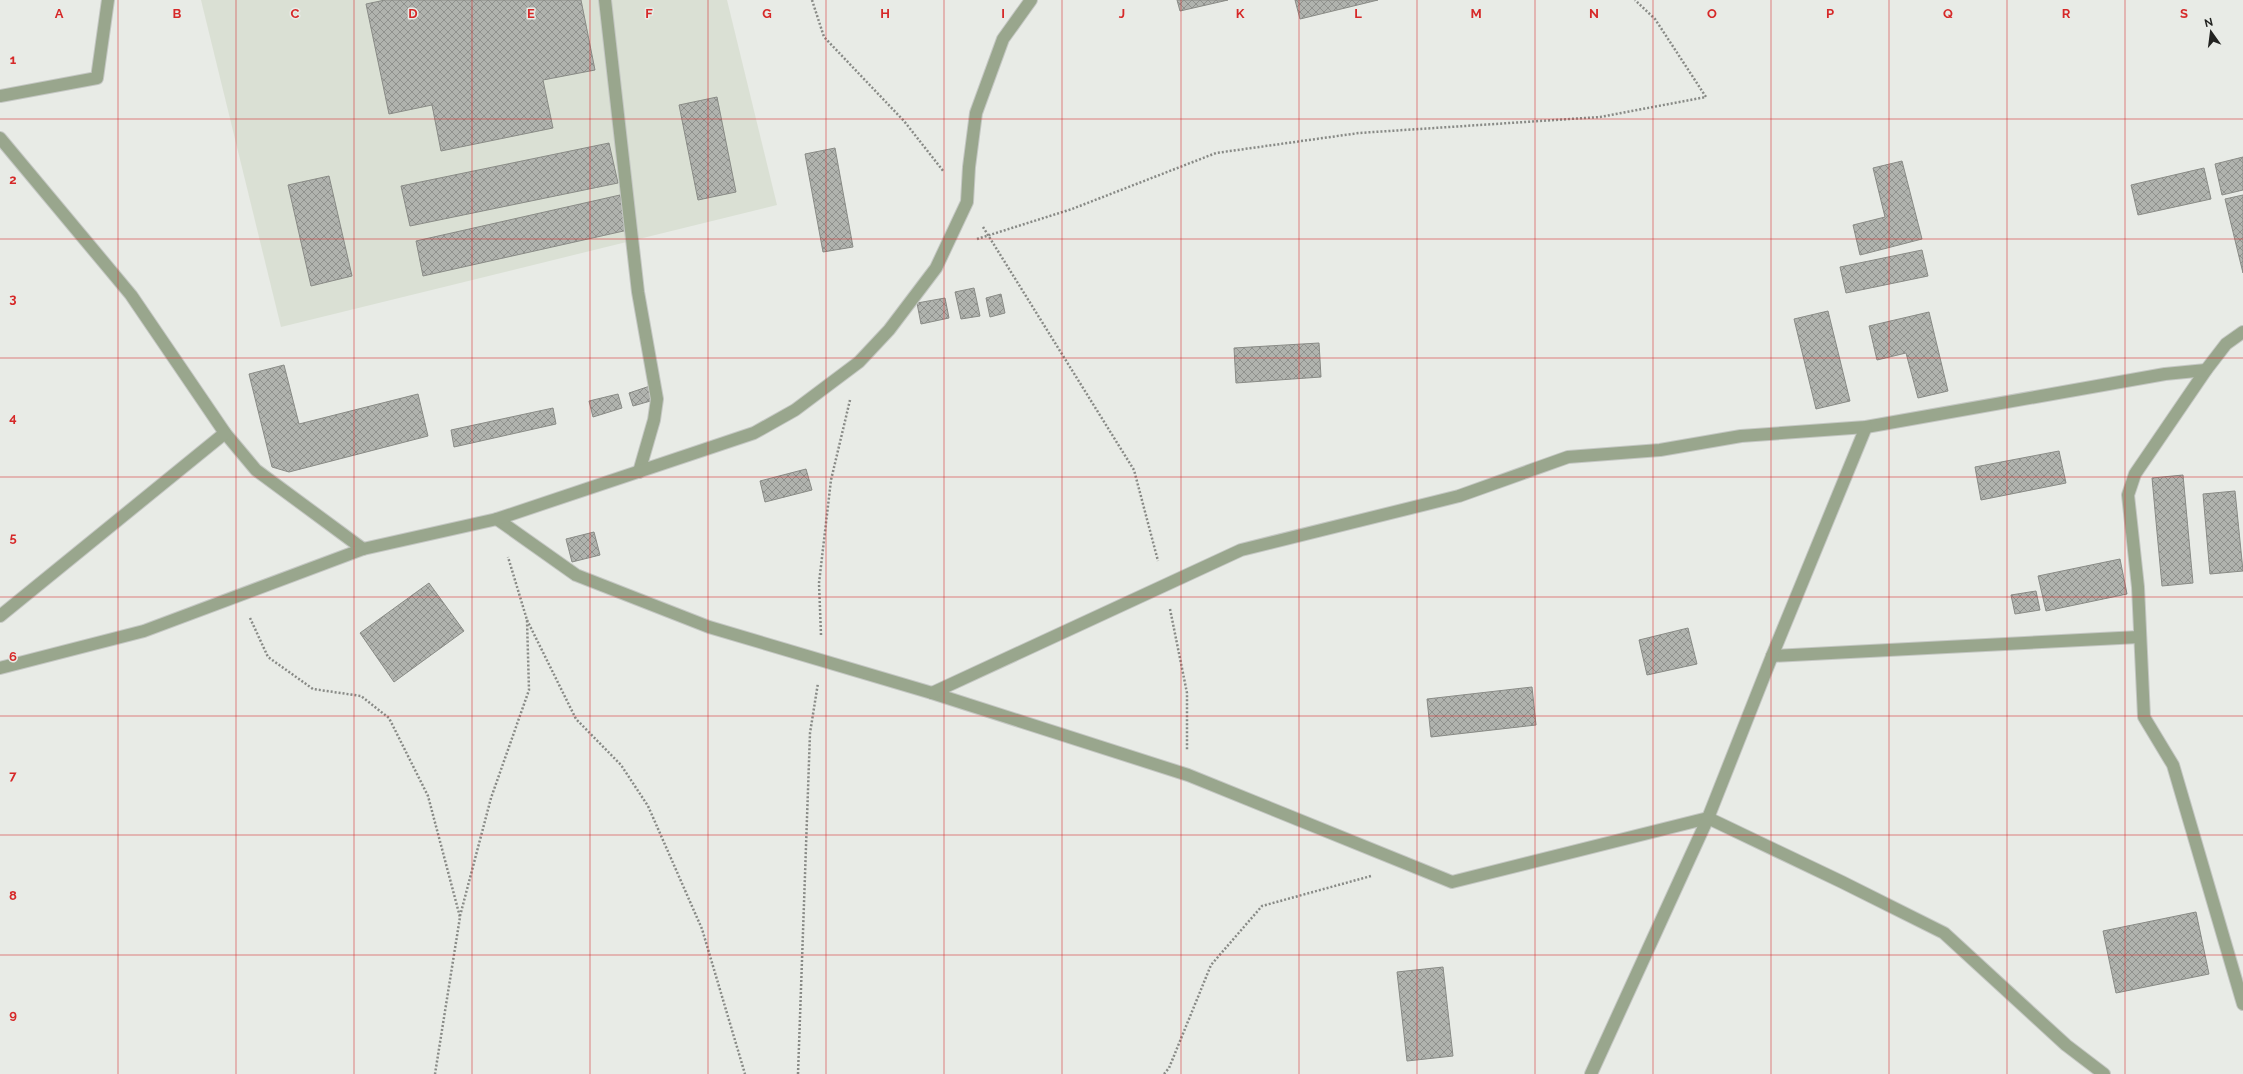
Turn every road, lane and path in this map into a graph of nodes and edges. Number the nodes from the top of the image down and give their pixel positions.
1 (108, 0) edge
2 (605, 0) edge
3 (812, 0) edge
4 (1031, 0) edge
5 (1635, 0) edge
6 (0, 96) edge
7 (0, 138) edge
8 (968, 202) junction
9 (988, 235) junction
10 (946, 249) junction
11 (2243, 332) edge
12 (859, 362) junction
13 (2206, 370) junction
14 (1866, 427) junction
15 (225, 433) junction
16 (639, 472) junction
17 (497, 519) junction
18 (363, 550) junction
19 (1165, 585) junction
20 (240, 596) junction
21 (0, 616) edge
22 (527, 620) junction
23 (2139, 637) junction
24 (1772, 656) junction
25 (821, 660) junction
26 (0, 668) edge
27 (932, 693) junction
28 (1188, 775) junction
29 (1708, 818) junction
30 (1373, 875) dead end
31 (460, 917) junction
32 (2243, 1004) edge
33 (435, 1074) edge
34 (745, 1074) edge
35 (798, 1074) edge
36 (1164, 1074) edge
37 (1588, 1074) edge
38 (2104, 1074) edge

1 - 6 street
2 - 16 street
3 - 8 path
4 - 8 street
5 - 9 path
7 - 15 street
8 - 9 path
8 - 10 street
9 - 10 path
9 - 19 path
10 - 12 street
11 - 13 street
12 - 16 street
12 - 25 path
13 - 14 street
13 - 23 street
14 - 19 street
14 - 24 street
15 - 18 street
15 - 21 street
16 - 17 street
17 - 18 street
17 - 22 path
17 - 25 street
18 - 20 street
19 - 27 street
19 - 28 path
20 - 26 street
20 - 31 path
22 - 31 path
22 - 34 path
23 - 24 street
23 - 32 street
24 - 29 street
25 - 27 street
25 - 35 path
27 - 28 street
28 - 29 street
29 - 37 street
29 - 38 street
30 - 36 path
31 - 33 path

